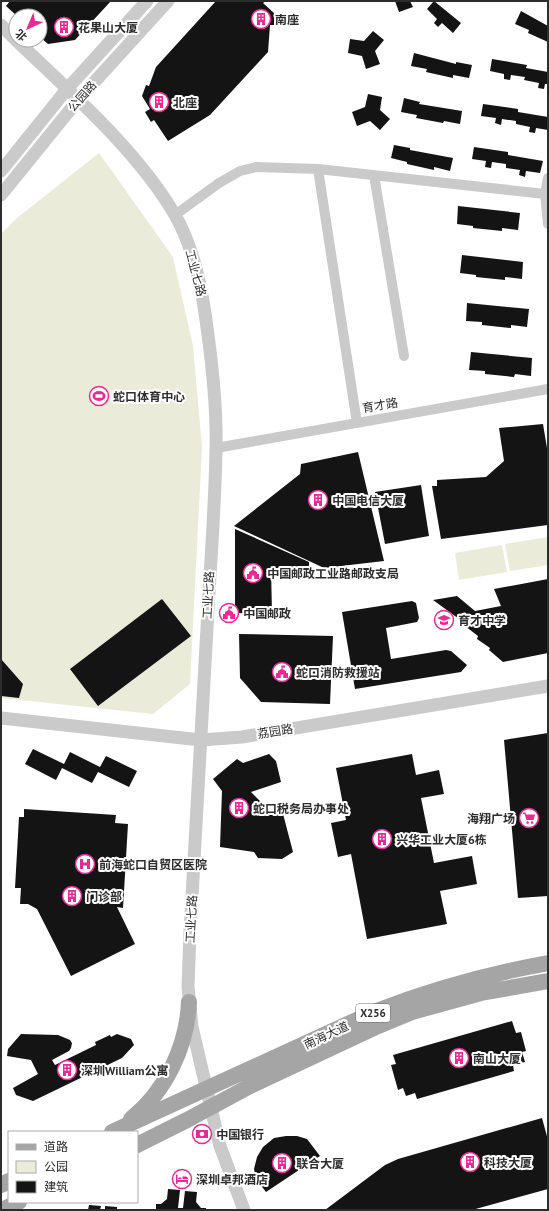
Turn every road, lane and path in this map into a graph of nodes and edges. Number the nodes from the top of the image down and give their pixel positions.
1 (148, 1) edge
2 (168, 1) edge
3 (24, 48) edge
4 (67, 89) junction
5 (78, 100) junction
6 (318, 169) junction
7 (1, 171) edge
8 (374, 175) junction
9 (548, 178) edge
10 (545, 194) junction
11 (1, 195) edge
12 (175, 215) junction
13 (548, 224) edge
14 (404, 356) dead end
15 (548, 389) edge
16 (357, 423) junction
17 (216, 448) junction
18 (548, 686) edge
19 (1, 718) edge
20 (201, 740) junction
21 (548, 963) edge
22 (548, 981) edge
23 (189, 1002) junction
24 (207, 1089) junction
25 (211, 1108) junction
26 (114, 1131) edge
27 (138, 1144) edge
28 (17, 1203) edge
29 (2, 1210) edge
30 (244, 1210) edge

1 - 4 street, 公园路
2 - 5 street, 公园路
3 - 4 street, 工业七路
4 - 5 street, 工业七路
4 - 7 street, 公园路
5 - 11 street, 公园路
5 - 12 street, 工业七路
6 - 8 street
6 - 12 street
6 - 16 street
8 - 10 street
8 - 14 street
9 - 10 street
10 - 13 street
12 - 17 street, 工业七路
15 - 16 street, 育才路
16 - 17 street, 育才路
17 - 20 street, 工业七路
18 - 20 street, 荔园路
19 - 20 street, 荔园路
20 - 23 street, 工业七路
21 - 24 main road, 南海大道 / X256
22 - 25 main road, 南海大道 / X256
23 - 24 street, 工业七路
23 - 26 main road
24 - 25 street, 工业七路
24 - 26 main road, 南海大道 / X256
25 - 27 main road, 南海大道 / X256
25 - 30 street, 工业七路
28 - 29 main road

